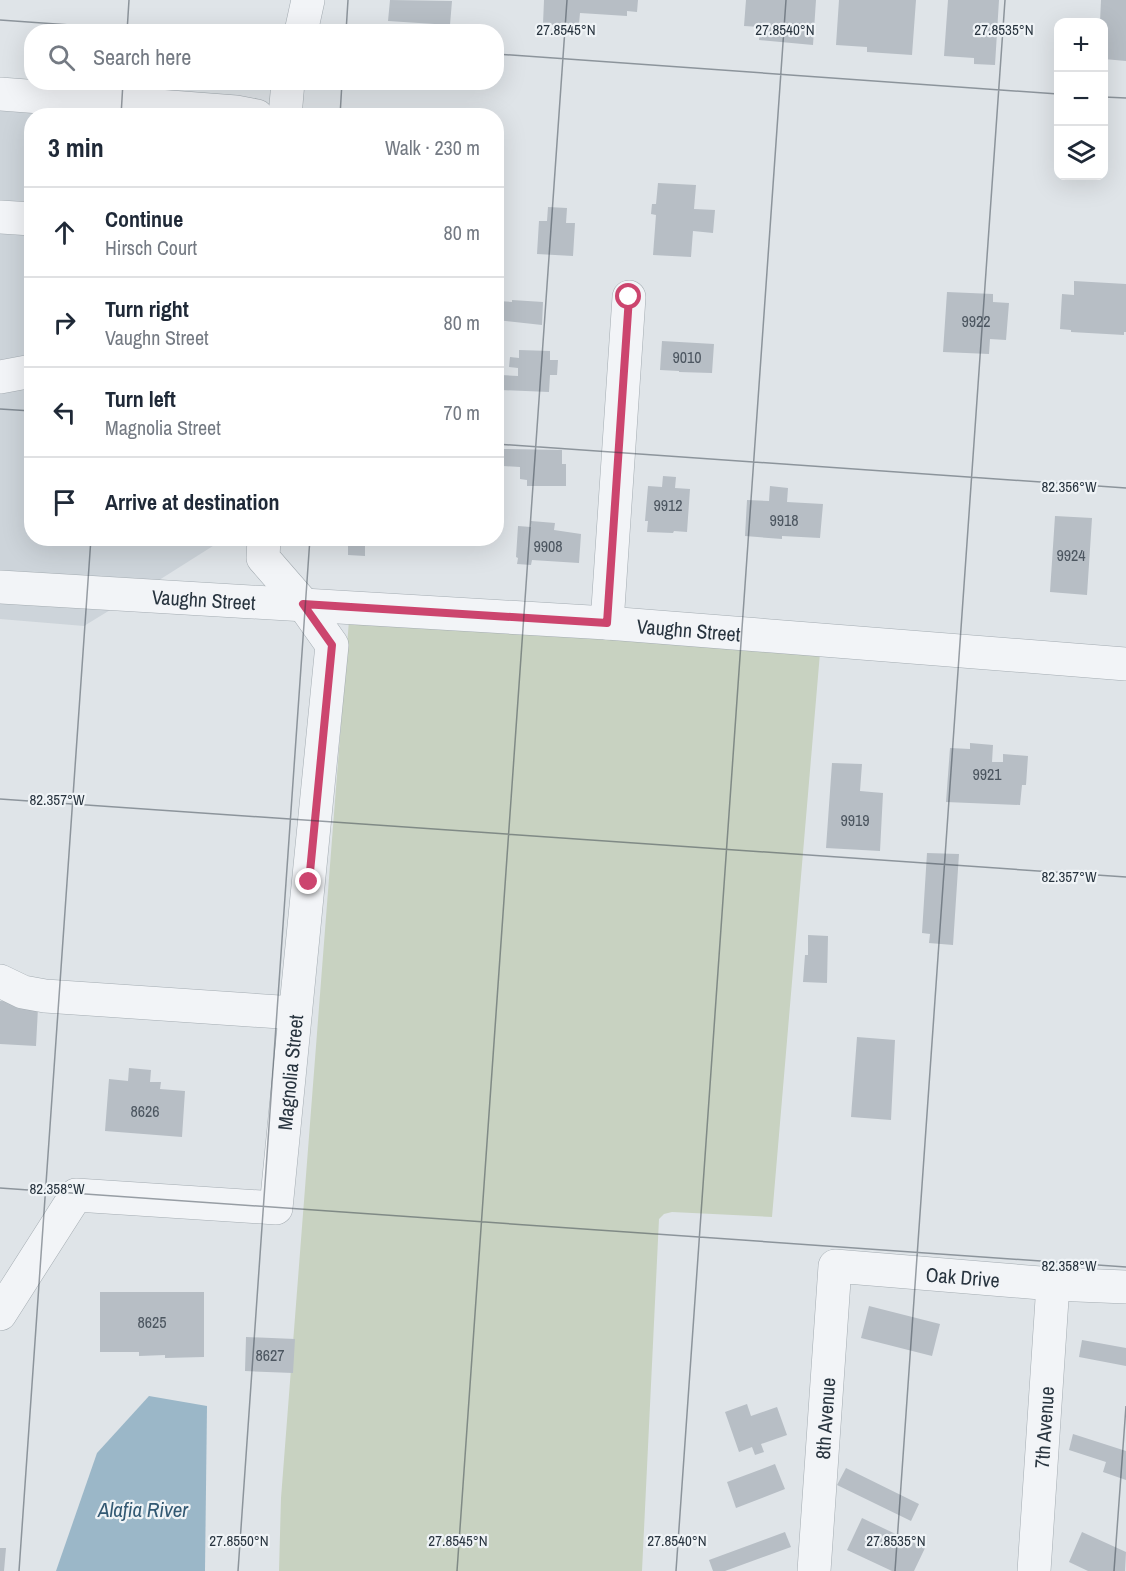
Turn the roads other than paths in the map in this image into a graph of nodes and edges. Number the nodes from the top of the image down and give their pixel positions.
1 (308, 0) edge
2 (303, 24) edge
3 (287, 90) edge
4 (0, 94) edge
5 (184, 108) edge
6 (286, 108) edge
7 (0, 217) edge
8 (24, 218) edge
9 (629, 297) dead end
10 (24, 372) edge
11 (0, 377) edge
12 (264, 546) edge
13 (0, 587) edge
14 (303, 604) junction
15 (607, 623) junction
16 (1126, 664) edge
17 (0, 981) edge
18 (296, 1013) junction
19 (835, 1266) joint
20 (1053, 1284) junction
21 (1126, 1287) edge
22 (0, 1314) edge
23 (814, 1571) edge
24 (1034, 1571) edge

1 - 2 street
3 - 6 street
4 - 5 street
7 - 8 street
9 - 15 street
10 - 11 street
12 - 14 street, Magnolia Street
13 - 14 street, Vaughn Street
14 - 15 street, Vaughn Street
14 - 18 street, Magnolia Street
15 - 16 street, Vaughn Street
17 - 18 street
18 - 22 street, Magnolia Street
19 - 20 street, Oak Drive
19 - 23 street, 8th Avenue
20 - 21 street, Oak Drive
20 - 24 street, 7th Avenue

